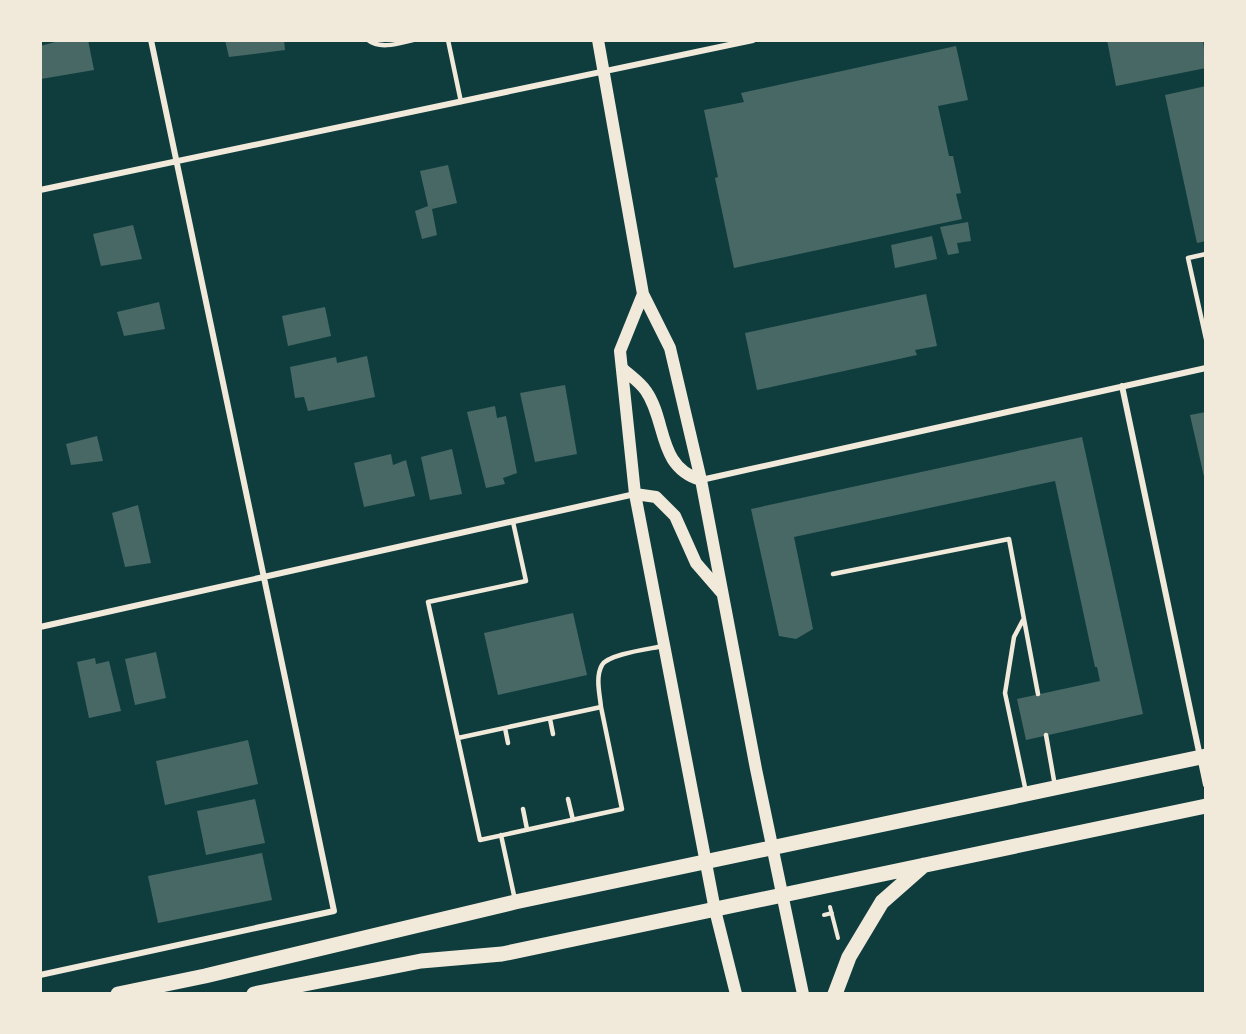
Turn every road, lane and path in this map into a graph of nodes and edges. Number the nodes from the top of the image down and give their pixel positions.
1 (151, 40) edge
2 (368, 40) edge
3 (413, 40) edge
4 (448, 40) edge
5 (598, 40) edge
6 (753, 40) edge
7 (604, 71) junction
8 (461, 102) junction
9 (176, 162) junction
10 (40, 190) edge
11 (1206, 254) edge
12 (644, 294) junction
13 (1206, 339) edge
14 (621, 368) junction
15 (1206, 368) edge
16 (1122, 386) junction
17 (701, 480) junction
18 (635, 494) junction
19 (513, 522) junction
20 (833, 574) dead end
21 (264, 578) junction
22 (723, 594) junction
23 (1024, 619) junction
24 (40, 627) edge
25 (665, 646) junction
26 (1038, 694) dead end
27 (601, 707) junction
28 (550, 719) junction
29 (505, 728) junction
30 (553, 734) dead end
31 (1046, 735) dead end
32 (458, 738) junction
33 (508, 742) dead end
34 (1203, 757) edge
35 (1206, 785) edge
36 (1056, 789) junction
37 (1027, 795) junction
38 (568, 799) dead end
39 (1206, 806) edge
40 (523, 809) dead end
41 (573, 820) junction
42 (527, 830) junction
43 (501, 835) junction
44 (772, 848) junction
45 (707, 861) junction
46 (925, 864) junction
47 (782, 895) junction
48 (515, 903) junction
49 (830, 907) dead end
50 (715, 910) junction
51 (832, 913) junction
52 (824, 915) dead end
53 (839, 942) dead end
54 (40, 975) edge
55 (118, 993) edge
56 (254, 993) edge
57 (736, 993) edge
58 (802, 993) edge
59 (836, 993) edge

1 - 9 street
2 - 3 lane
4 - 8 lane
5 - 7 main road
6 - 7 street
7 - 8 street
7 - 12 main road
8 - 9 street
9 - 10 street
9 - 21 street
11 - 13 lane
12 - 14 main road
12 - 17 main road
14 - 17 main road
14 - 18 main road
15 - 16 street
16 - 17 street
16 - 34 street
17 - 22 main road
18 - 19 street
18 - 22 main road
18 - 25 main road
19 - 21 street
19 - 32 lane
20 - 23 lane
21 - 24 street
21 - 54 street
22 - 44 main road
23 - 26 lane
23 - 37 lane
25 - 27 lane
25 - 45 main road
27 - 28 lane
27 - 41 lane
28 - 29 lane
28 - 30 lane
29 - 32 lane
29 - 33 lane
31 - 36 lane
32 - 43 lane
34 - 35 street
34 - 36 main road
36 - 37 main road
37 - 44 main road
38 - 41 lane
39 - 46 main road
40 - 42 lane
41 - 42 lane
42 - 43 lane
43 - 48 lane
44 - 45 main road
44 - 47 main road
45 - 48 main road
45 - 50 main road
46 - 47 main road
46 - 59 main road
47 - 50 main road
47 - 58 main road
48 - 55 main road
49 - 51 path
50 - 56 main road
50 - 57 main road
51 - 52 path
51 - 53 path

